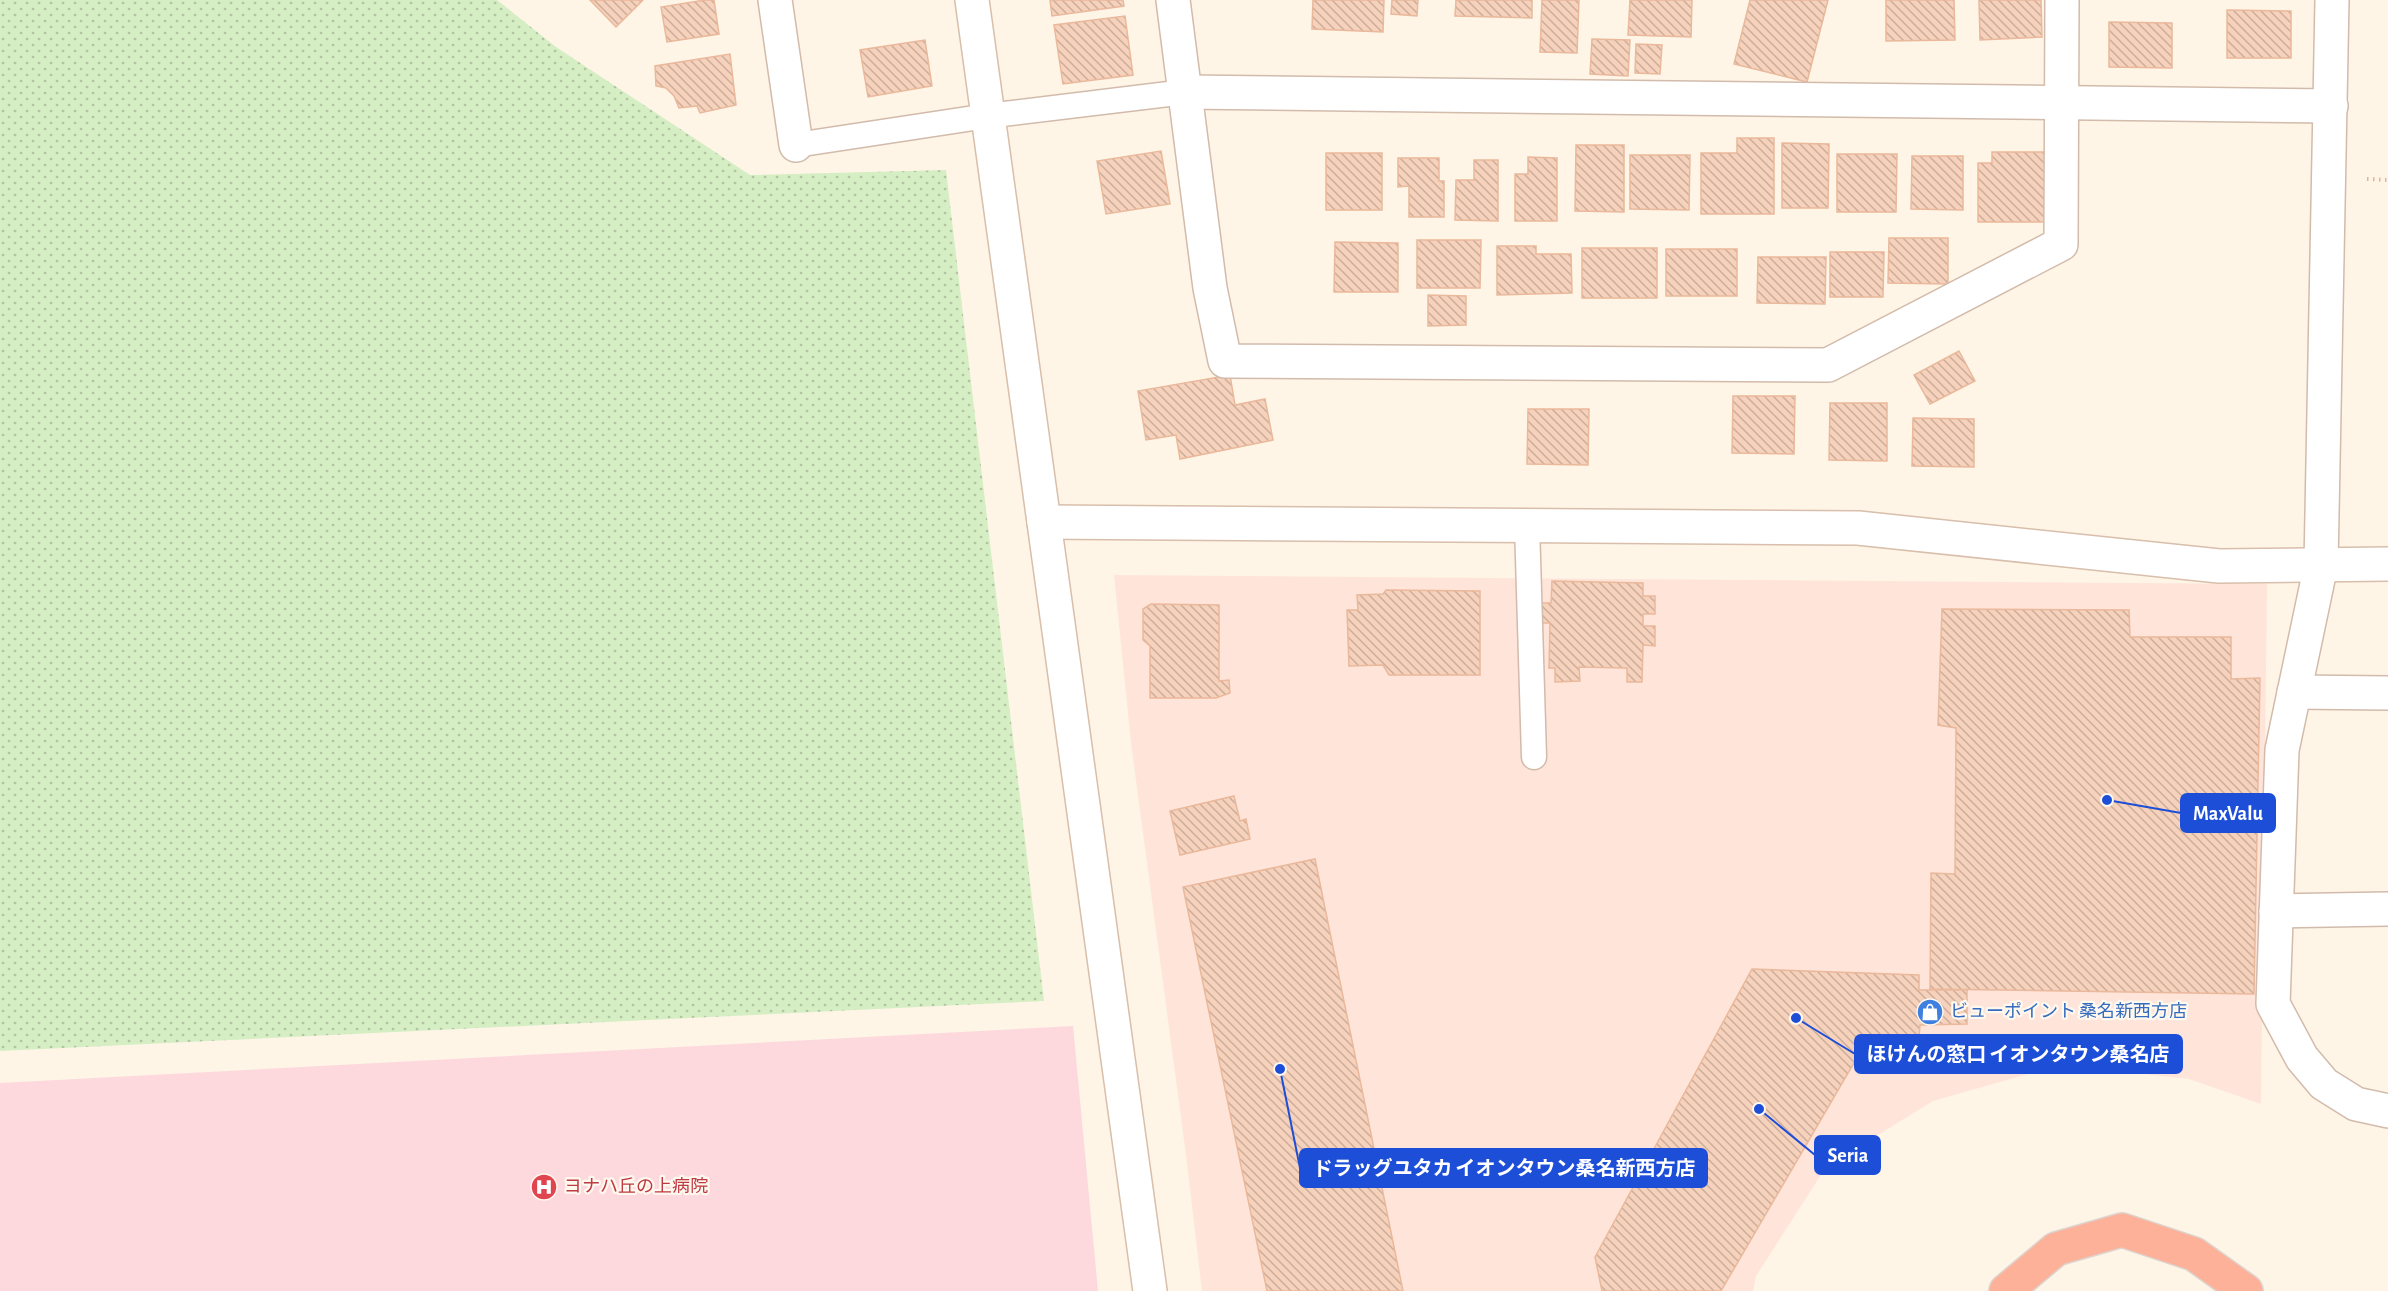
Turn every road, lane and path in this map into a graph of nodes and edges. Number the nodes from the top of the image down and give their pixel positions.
1 (775, 0) edge
2 (972, 0) edge
3 (1173, 0) edge
4 (2062, 0) edge
5 (2332, 0) edge
6 (1185, 92) junction
7 (2062, 103) junction
8 (2331, 106) junction
9 (987, 116) junction
10 (796, 145) joint
11 (1044, 522) junction
12 (1527, 525) junction
13 (2388, 564) edge
14 (2321, 565) junction
15 (2294, 692) junction
16 (2388, 693) edge
17 (1534, 757) dead end
18 (2388, 909) edge
19 (2276, 911) junction
20 (2388, 1111) edge
21 (1150, 1291) edge
22 (2006, 1291) edge
23 (2246, 1291) edge

1 - 10 street
2 - 9 street
3 - 6 street
4 - 7 street
5 - 8 street
6 - 7 street
6 - 7 street
6 - 9 lane
7 - 8 street
8 - 14 street
9 - 10 lane
9 - 11 street
11 - 12 street
11 - 21 street
12 - 14 street
12 - 17 lane
13 - 14 street
14 - 15 street
15 - 16 street
15 - 19 street
18 - 19 street
19 - 20 street
22 - 23 highway

